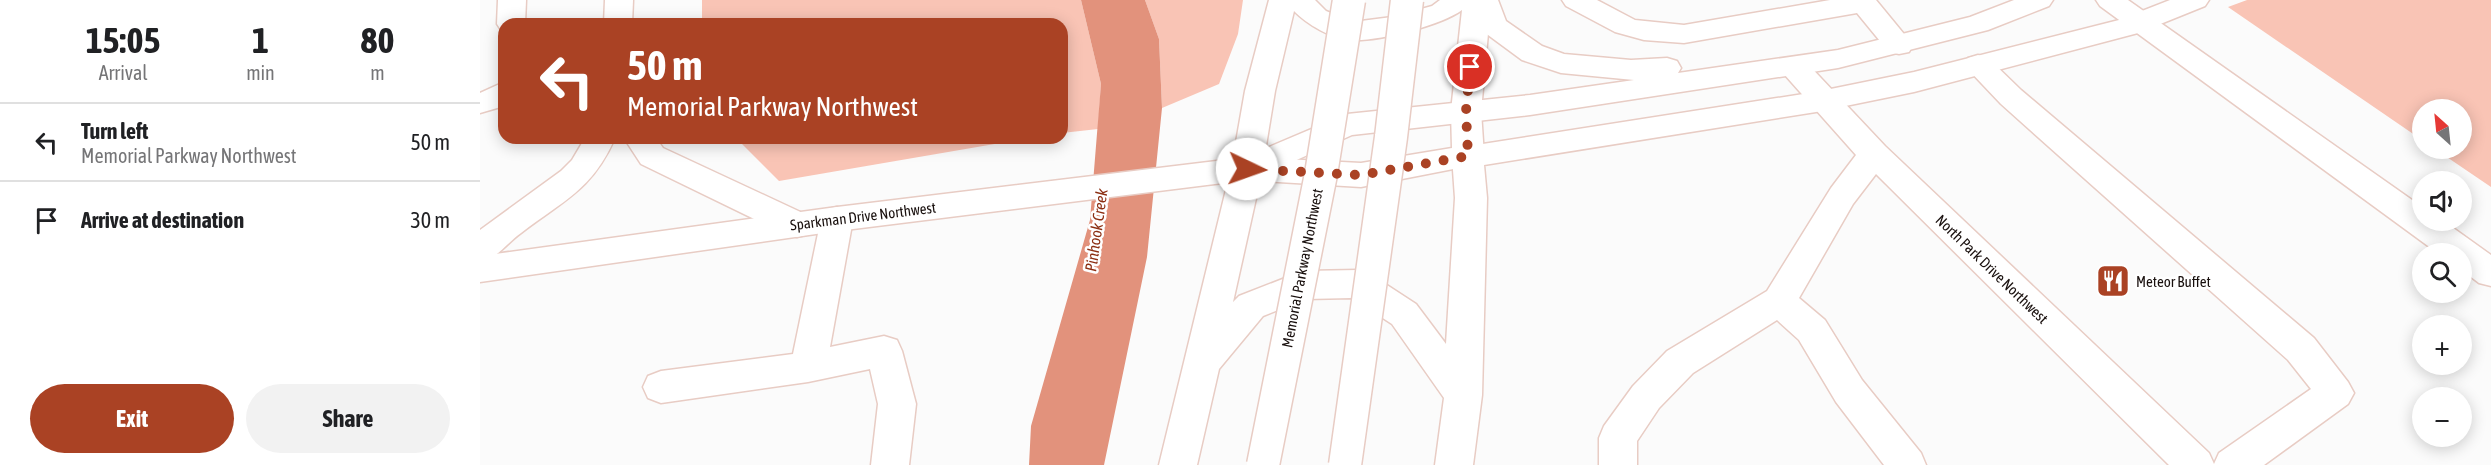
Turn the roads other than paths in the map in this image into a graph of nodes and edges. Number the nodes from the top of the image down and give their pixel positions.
1 (619, 0) edge
2 (1283, 0) edge
3 (1299, 0) edge
4 (1349, 0) edge
5 (1407, 0) edge
6 (1458, 0) edge
7 (1477, 0) edge
8 (1484, 0) edge
9 (1576, 0) edge
10 (1742, 0) edge
11 (2039, 0) edge
12 (2110, 0) edge
13 (2195, 0) edge
14 (1862, 1) edge
15 (1619, 9) edge
16 (618, 18) edge
17 (2140, 22) junction
18 (1732, 25) junction
19 (1899, 45) junction
20 (1978, 65) junction
21 (1794, 67) junction
22 (1746, 74) junction
23 (498, 98) edge
24 (1825, 100) junction
25 (480, 103) edge
26 (1466, 111) junction
27 (598, 144) edge
28 (643, 144) edge
29 (1874, 154) junction
30 (1468, 156) junction
31 (1247, 169) junction
32 (837, 219) junction
33 (797, 225) junction
34 (480, 250) edge
35 (480, 269) edge
36 (2491, 273) edge
37 (1779, 301) junction
38 (1202, 362) junction
39 (808, 367) junction
40 (661, 387) dead end
41 (1463, 395) junction
42 (890, 465) edge
43 (1178, 465) edge
44 (1263, 465) edge
45 (1345, 465) edge
46 (1454, 465) edge
47 (1618, 465) edge
48 (1907, 465) edge
49 (2195, 465) edge
50 (2233, 465) edge

1 - 16 main road
2 - 31 main road
3 - 6 main road
4 - 44 main road, Memorial Parkway Northwest, bridge
5 - 45 main road, bridge
7 - 26 main road
8 - 22 main road
9 - 15 main road
10 - 18 main road
11 - 19 main road
12 - 17 main road
13 - 17 main road, Sparkman Drive Northwest
14 - 18 main road
14 - 19 main road
15 - 18 main road
17 - 20 main road, Sparkman Drive Northwest
17 - 36 main road
19 - 21 main road
20 - 24 main road, Sparkman Drive Northwest
20 - 50 main road
21 - 22 main road
21 - 24 main road, North Park Drive Northwest
22 - 26 main road, Sparkman Drive Northwest
23 - 25 main road
24 - 29 main road, North Park Drive Northwest
24 - 30 main road, Sparkman Drive Northwest
26 - 30 main road
26 - 31 main road, Sparkman Drive Northwest
27 - 34 main road
28 - 33 main road
29 - 37 main road
29 - 49 main road, North Park Drive Northwest
30 - 31 main road, Sparkman Drive Northwest
30 - 41 main road
31 - 32 main road, Sparkman Drive Northwest
31 - 38 main road
32 - 33 main road, Sparkman Drive Northwest
32 - 39 main road
33 - 35 main road, Sparkman Drive Northwest
37 - 47 main road
37 - 48 main road
38 - 41 main road
38 - 43 main road
39 - 40 main road
39 - 42 main road
41 - 46 main road

